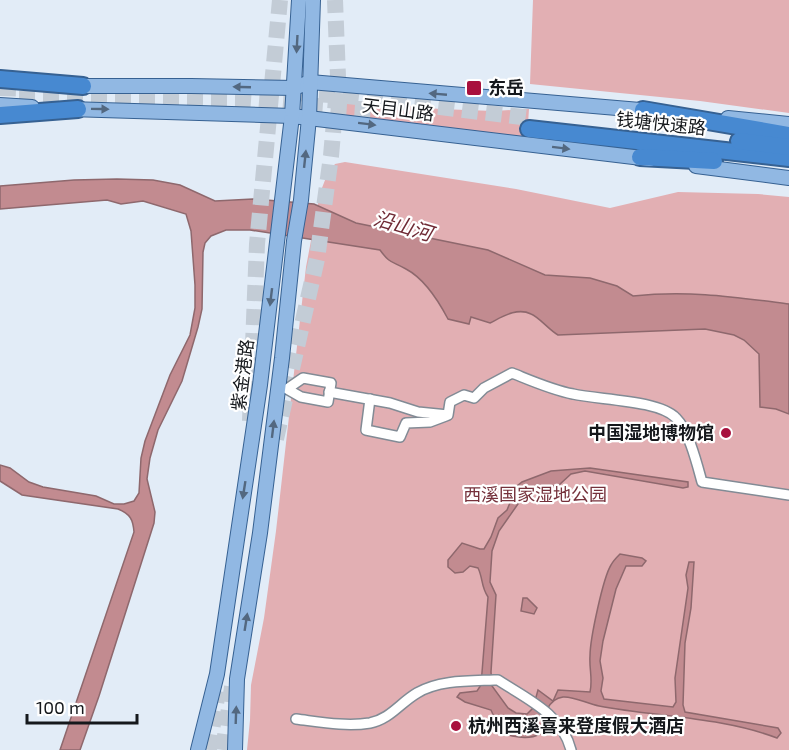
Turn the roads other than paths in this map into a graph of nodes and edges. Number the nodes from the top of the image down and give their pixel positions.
1 (299, 0) edge
2 (313, 0) edge
3 (0, 79) edge
4 (310, 82) junction
5 (0, 85) edge
6 (83, 86) junction
7 (294, 88) junction
8 (0, 105) edge
9 (78, 109) junction
10 (643, 110) junction
11 (0, 115) edge
12 (292, 116) junction
13 (309, 118) junction
14 (789, 124) edge
15 (789, 135) edge
16 (789, 147) edge
17 (640, 157) junction
18 (789, 158) edge
19 (789, 168) edge
20 (789, 178) edge
21 (329, 392) dead end
22 (370, 399) junction
23 (448, 415) junction
24 (789, 495) edge
25 (296, 719) dead end
26 (200, 750) edge
27 (235, 750) edge
28 (571, 750) edge

1 -> 7 main road, 紫金港路
2 - 4 main road, 紫金港路
3 - 6 highway
4 - 7 main road, 天目山路
10 -> 4 main road, 天目山路
4 - 13 main road, 紫金港路
5 - 6 main road, 天目山路
7 -> 6 main road, 天目山路
7 - 12 main road, 紫金港路
8 - 9 main road, 天目山路
9 - 11 highway
9 -> 12 main road, 天目山路
10 - 14 main road, 天目山路
10 - 15 highway
12 - 13 main road, 天目山路
12 -> 26 main road, 紫金港路
13 -> 17 main road, 天目山路
27 -> 13 main road, 紫金港路
16 - 18 highway, 钱塘快速路
17 - 19 highway
17 - 20 main road, 天目山路
21 - 22 street
22 - 23 street
22 - 23 street
23 - 24 street
25 - 28 street

